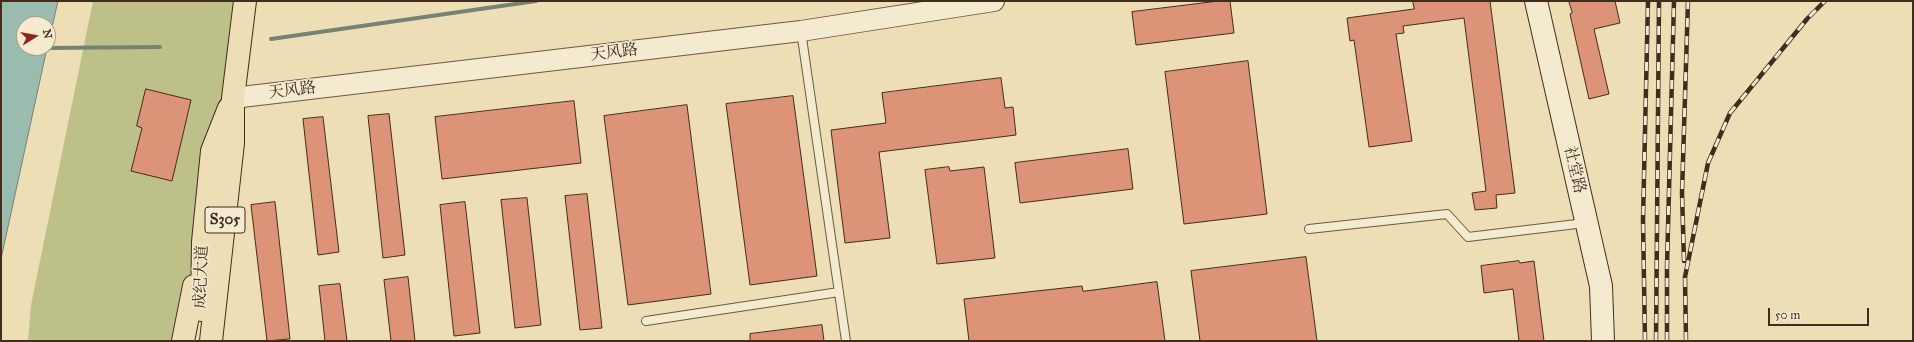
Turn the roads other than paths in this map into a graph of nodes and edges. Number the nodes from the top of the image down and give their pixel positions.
1 (245, 1) edge
2 (994, 1) edge
3 (1536, 1) edge
4 (801, 31) junction
5 (233, 98) junction
6 (1586, 222) junction
7 (1309, 229) dead end
8 (203, 242) junction
9 (839, 292) junction
10 (646, 320) dead end
11 (182, 341) edge
12 (198, 341) edge
13 (211, 341) edge
14 (846, 341) edge
15 (1603, 341) edge

1 - 5 main road, 成纪大道 / S305
2 - 4 street, 天风路
3 - 6 main road, 社堂路
4 - 5 street, 天风路
4 - 9 lane
5 - 8 main road, 成纪大道
5 - 13 main road, 成纪大道 / S305
6 - 7 lane
6 - 15 main road, 社堂路
8 - 11 main road
8 - 12 main road, 成纪大道
9 - 10 lane
9 - 14 lane

